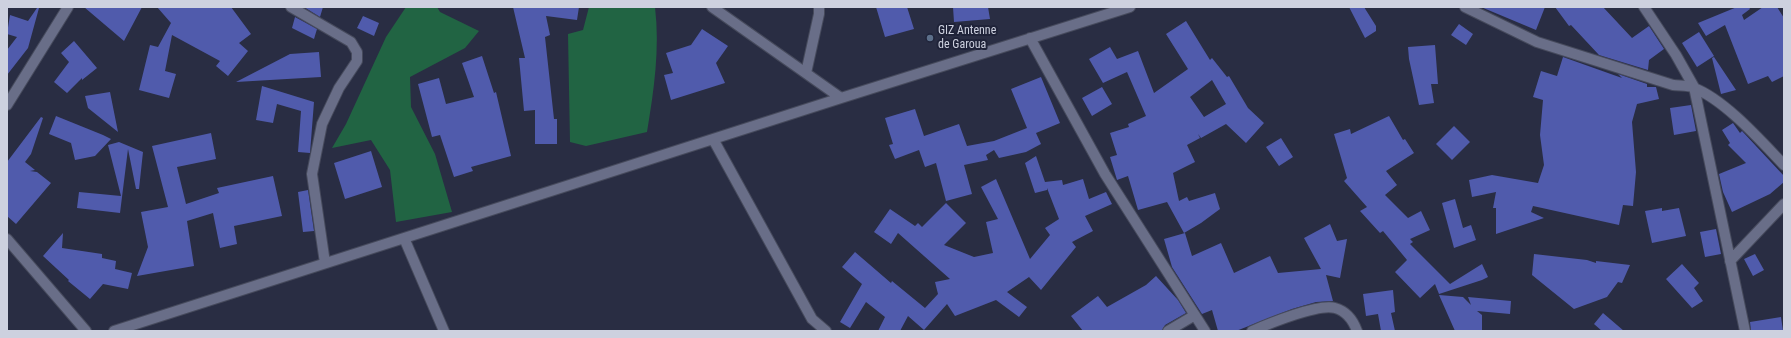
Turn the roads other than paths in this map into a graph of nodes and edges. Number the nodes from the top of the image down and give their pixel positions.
1 (68, 7) edge
2 (291, 7) edge
3 (712, 7) edge
4 (819, 7) edge
5 (1130, 7) edge
6 (1465, 7) edge
7 (1644, 7) edge
8 (1030, 38) junction
9 (806, 73) junction
10 (1694, 87) junction
11 (841, 98) junction
12 (7, 105) edge
13 (713, 139) junction
14 (1784, 165) edge
15 (1784, 204) edge
16 (404, 238) junction
17 (7, 239) edge
18 (1730, 261) junction
19 (325, 263) junction
20 (1195, 315) junction
21 (86, 331) edge
22 (114, 331) edge
23 (444, 331) edge
24 (826, 331) edge
25 (1168, 331) edge
26 (1205, 331) edge
27 (1252, 331) edge
28 (1357, 331) edge
29 (1744, 331) edge

1 - 12 street
2 - 19 street
3 - 9 street
4 - 9 street
5 - 8 street
6 - 10 street
7 - 10 street
8 - 11 street
8 - 20 street
9 - 11 street
10 - 14 street
10 - 18 street
11 - 13 street
13 - 16 street
13 - 24 street
15 - 18 street
16 - 19 street
16 - 23 street
17 - 21 street
18 - 29 street
19 - 22 street
20 - 25 street
20 - 26 street
27 - 28 street

